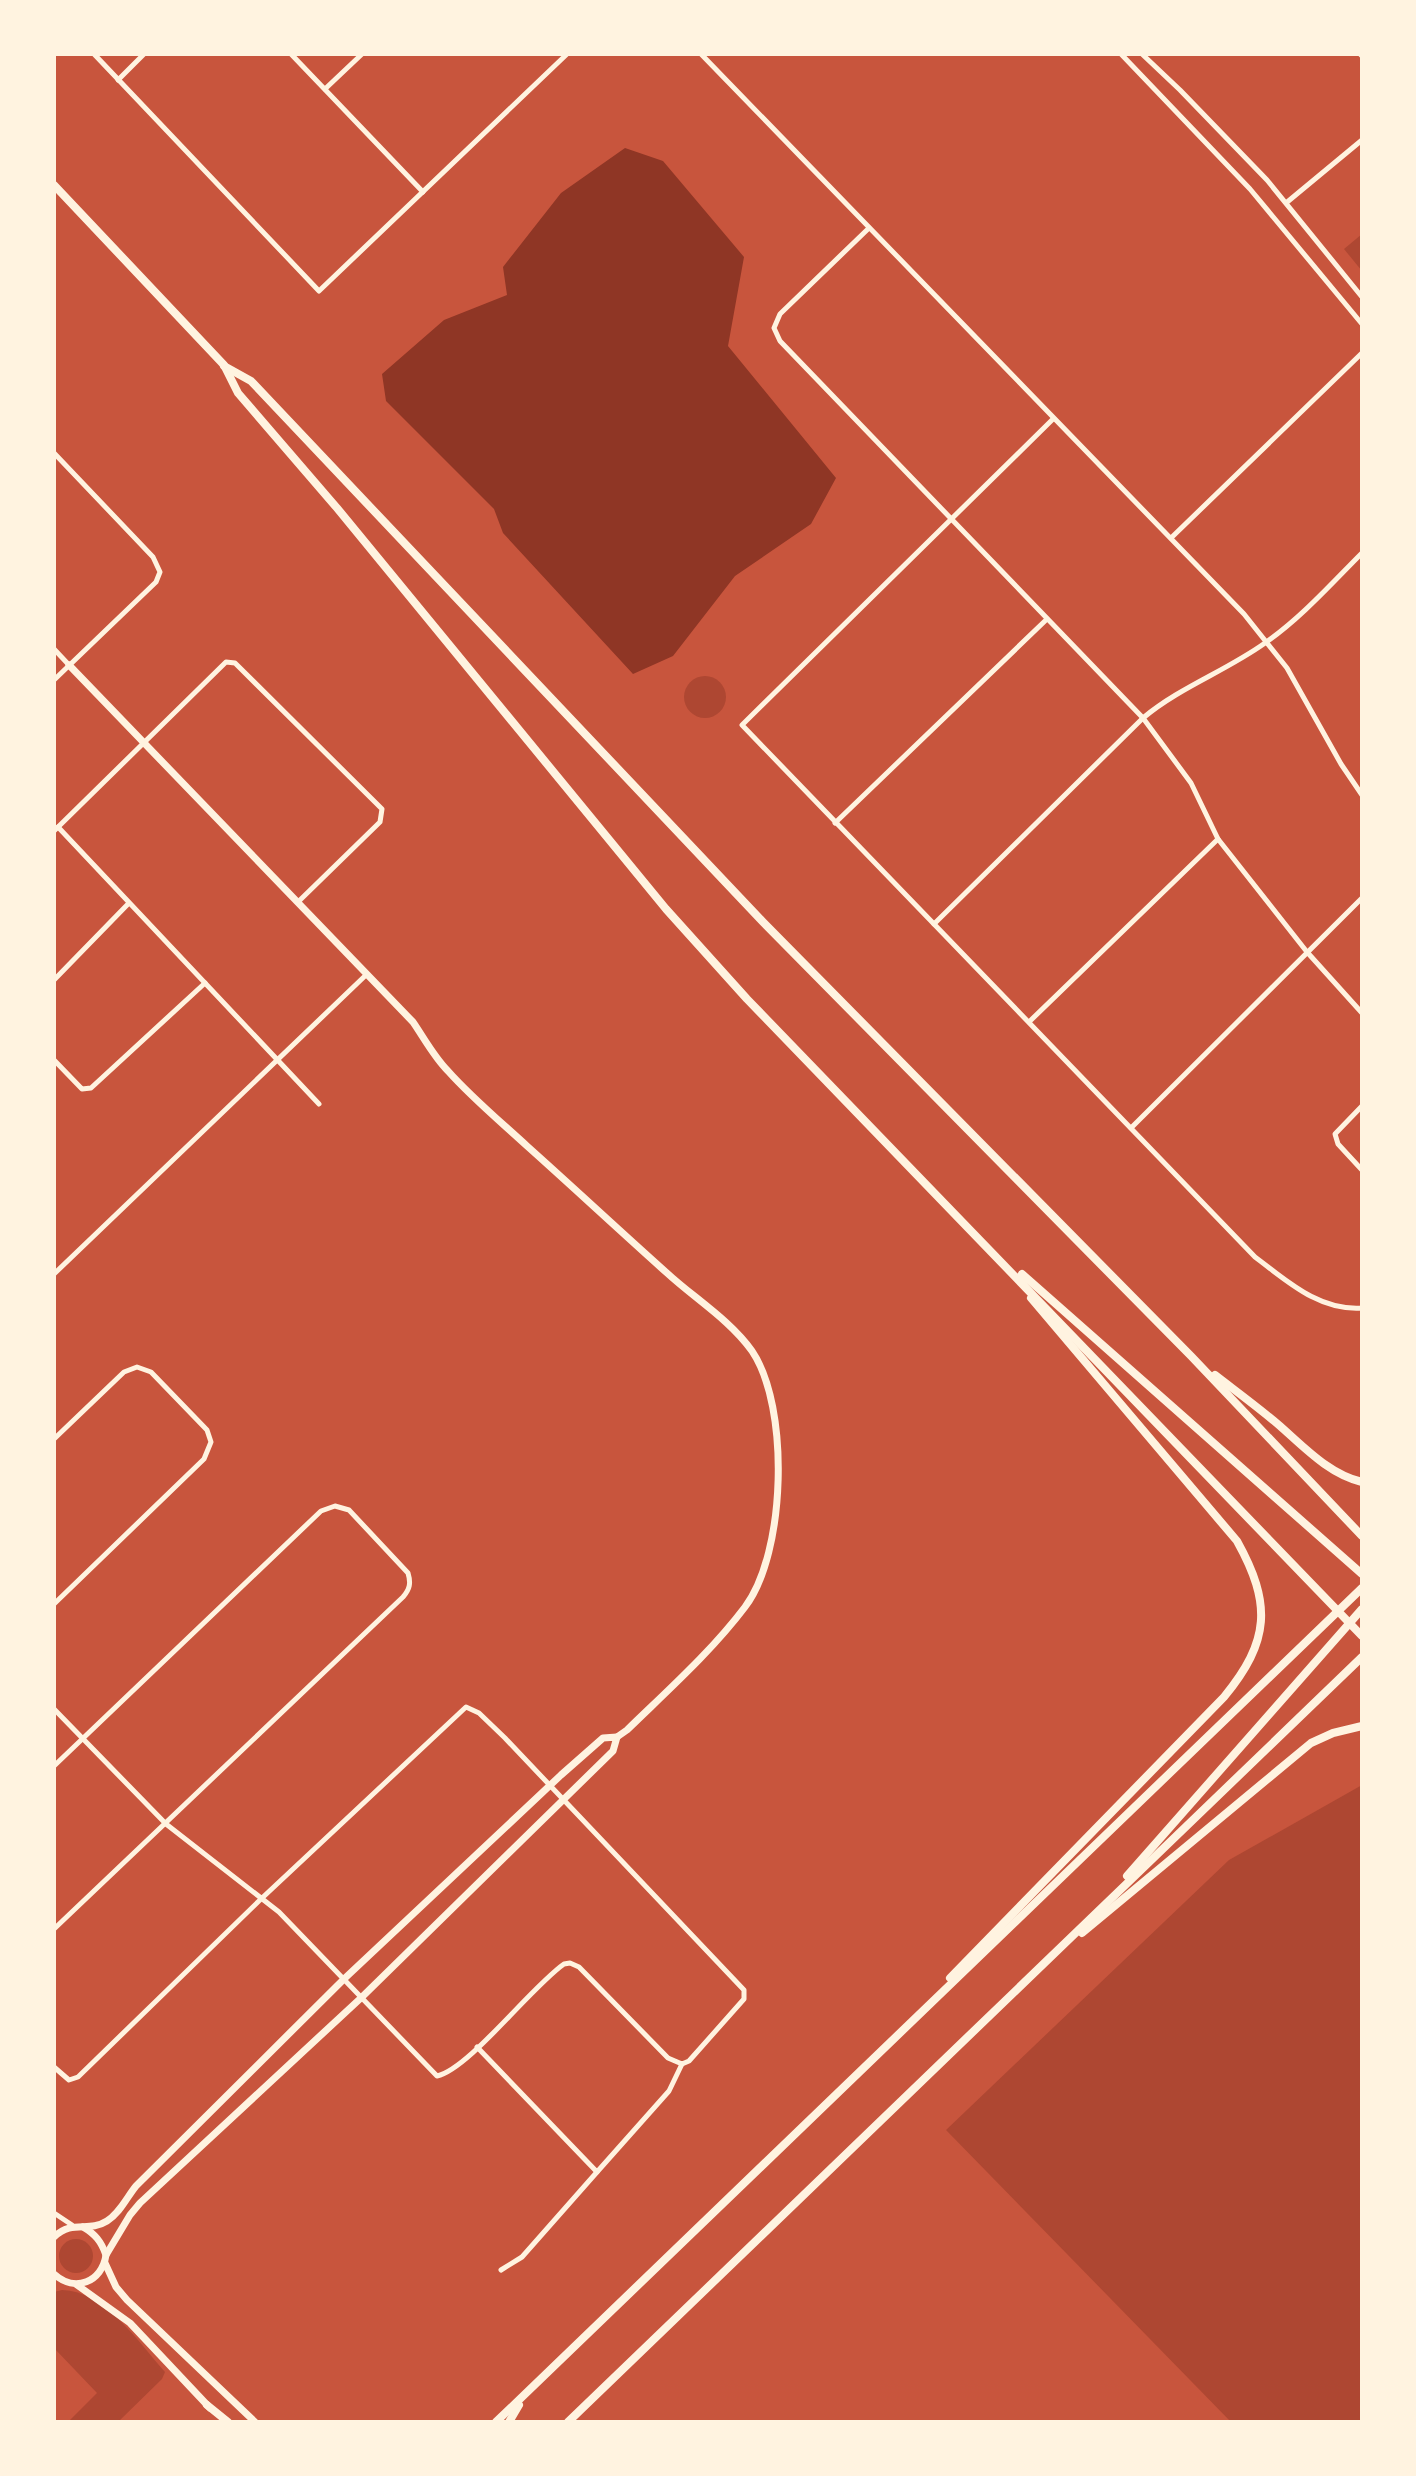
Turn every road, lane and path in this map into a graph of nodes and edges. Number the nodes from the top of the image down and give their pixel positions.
1 (94, 54) edge
2 (144, 54) edge
3 (291, 54) edge
4 (362, 54) edge
5 (567, 54) edge
6 (701, 54) edge
7 (1121, 54) edge
8 (1142, 54) edge
9 (118, 80) junction
10 (325, 89) junction
11 (1362, 140) edge
12 (54, 185) edge
13 (423, 192) junction
14 (1286, 203) junction
15 (869, 228) junction
16 (1362, 297) edge
17 (1362, 324) edge
18 (1362, 353) edge
19 (224, 365) junction
20 (1053, 419) junction
21 (54, 453) edge
22 (952, 520) junction
23 (1171, 538) junction
24 (1362, 553) edge
25 (1047, 619) junction
26 (1268, 641) junction
27 (54, 649) edge
28 (69, 665) junction
29 (54, 680) edge
30 (1143, 718) junction
31 (144, 743) junction
32 (1362, 795) edge
33 (835, 823) junction
34 (56, 829) edge
35 (1218, 839) junction
36 (1362, 898) edge
37 (298, 902) junction
38 (129, 903) junction
39 (934, 924) junction
40 (1307, 952) junction
41 (367, 974) junction
42 (54, 980) edge
43 (205, 983) junction
44 (1362, 1013) edge
45 (1030, 1021) junction
46 (54, 1060) edge
47 (278, 1060) junction
48 (319, 1104) dead end
49 (1362, 1106) edge
50 (1131, 1128) junction
51 (1362, 1170) edge
52 (976, 1234) junction
53 (55, 1271) edge
54 (1362, 1308) edge
55 (1191, 1356) junction
56 (54, 1439) edge
57 (1362, 1482) edge
58 (1362, 1536) edge
59 (1362, 1574) edge
60 (1362, 1588) edge
61 (54, 1604) edge
62 (1339, 1611) junction
63 (1361, 1612) edge
64 (1351, 1624) junction
65 (1362, 1636) edge
66 (1362, 1657) edge
67 (54, 1709) edge
68 (1362, 1726) edge
69 (617, 1737) junction
70 (83, 1740) junction
71 (54, 1766) edge
72 (551, 1785) junction
73 (563, 1798) junction
74 (166, 1824) junction
75 (261, 1899) junction
76 (1098, 1910) junction
77 (54, 1929) edge
78 (344, 1979) junction
79 (1026, 1979) junction
80 (362, 1997) junction
81 (477, 2047) junction
82 (879, 2054) junction
83 (682, 2064) junction
84 (54, 2067) edge
85 (597, 2172) junction
86 (54, 2213) edge
87 (76, 2225) junction
88 (54, 2237) edge
89 (105, 2259) junction
90 (501, 2270) dead end
91 (54, 2274) edge
92 (74, 2285) junction
93 (54, 2287) edge
94 (526, 2394) junction
95 (207, 2405) joint
96 (225, 2422) edge
97 (255, 2422) edge
98 (496, 2422) edge
99 (509, 2422) edge
100 (568, 2422) edge

1 - 9 street
2 - 9 street
3 - 10 street
4 - 10 street
5 - 13 street
6 - 15 street
7 - 17 street
8 - 14 street
9 - 13 street
10 - 13 street
11 - 14 street
12 - 19 main road
14 - 16 street
15 - 20 street
15 - 22 street
18 - 23 street
19 - 52 main road
19 - 55 main road
20 - 22 street
20 - 23 street
21 - 28 street
22 - 25 street
22 - 33 street
23 - 26 street
24 - 26 street
25 - 30 street
25 - 33 street
26 - 30 street
26 - 32 street
27 - 28 street
28 - 29 street
28 - 31 street
30 - 35 street
30 - 39 street
31 - 34 street
31 - 37 street
31 - 37 street
33 - 39 street
34 - 38 street
35 - 40 street
35 - 45 street
36 - 40 street
37 - 41 street
38 - 42 street
38 - 43 street
39 - 45 street
40 - 44 street
40 - 50 street
41 - 47 street
41 - 69 street
43 - 46 street
43 - 47 street
45 - 50 street
47 - 48 street
47 - 53 street
49 - 51 street
50 - 54 street
52 - 59 main road
52 - 62 main road
52 - 82 main road
55 - 57 main road
55 - 58 main road
56 - 61 street
60 - 62 main road
62 - 63 main road
62 - 64 main road
62 - 82 main road
63 - 64 main road
64 - 65 main road
64 - 76 main road
66 - 76 main road
67 - 70 street
68 - 79 main road
69 - 72 street
69 - 73 street
70 - 71 street
70 - 74 street
70 - 74 street
72 - 73 street
72 - 75 street
72 - 78 street
73 - 80 street
73 - 83 street
74 - 75 street
74 - 77 street
75 - 78 street
75 - 84 street
76 - 79 main road
78 - 80 street
78 - 87 street
79 - 100 main road
80 - 81 street
80 - 89 street
81 - 83 street
81 - 85 street
82 - 94 main road
83 - 85 street
85 - 90 street
86 - 87 street
87 - 88 street
87 - 89 street
89 - 92 street
89 - 97 street
91 - 92 street
92 - 93 street
92 - 95 street
94 - 98 main road
94 - 99 main road
95 - 96 main road

